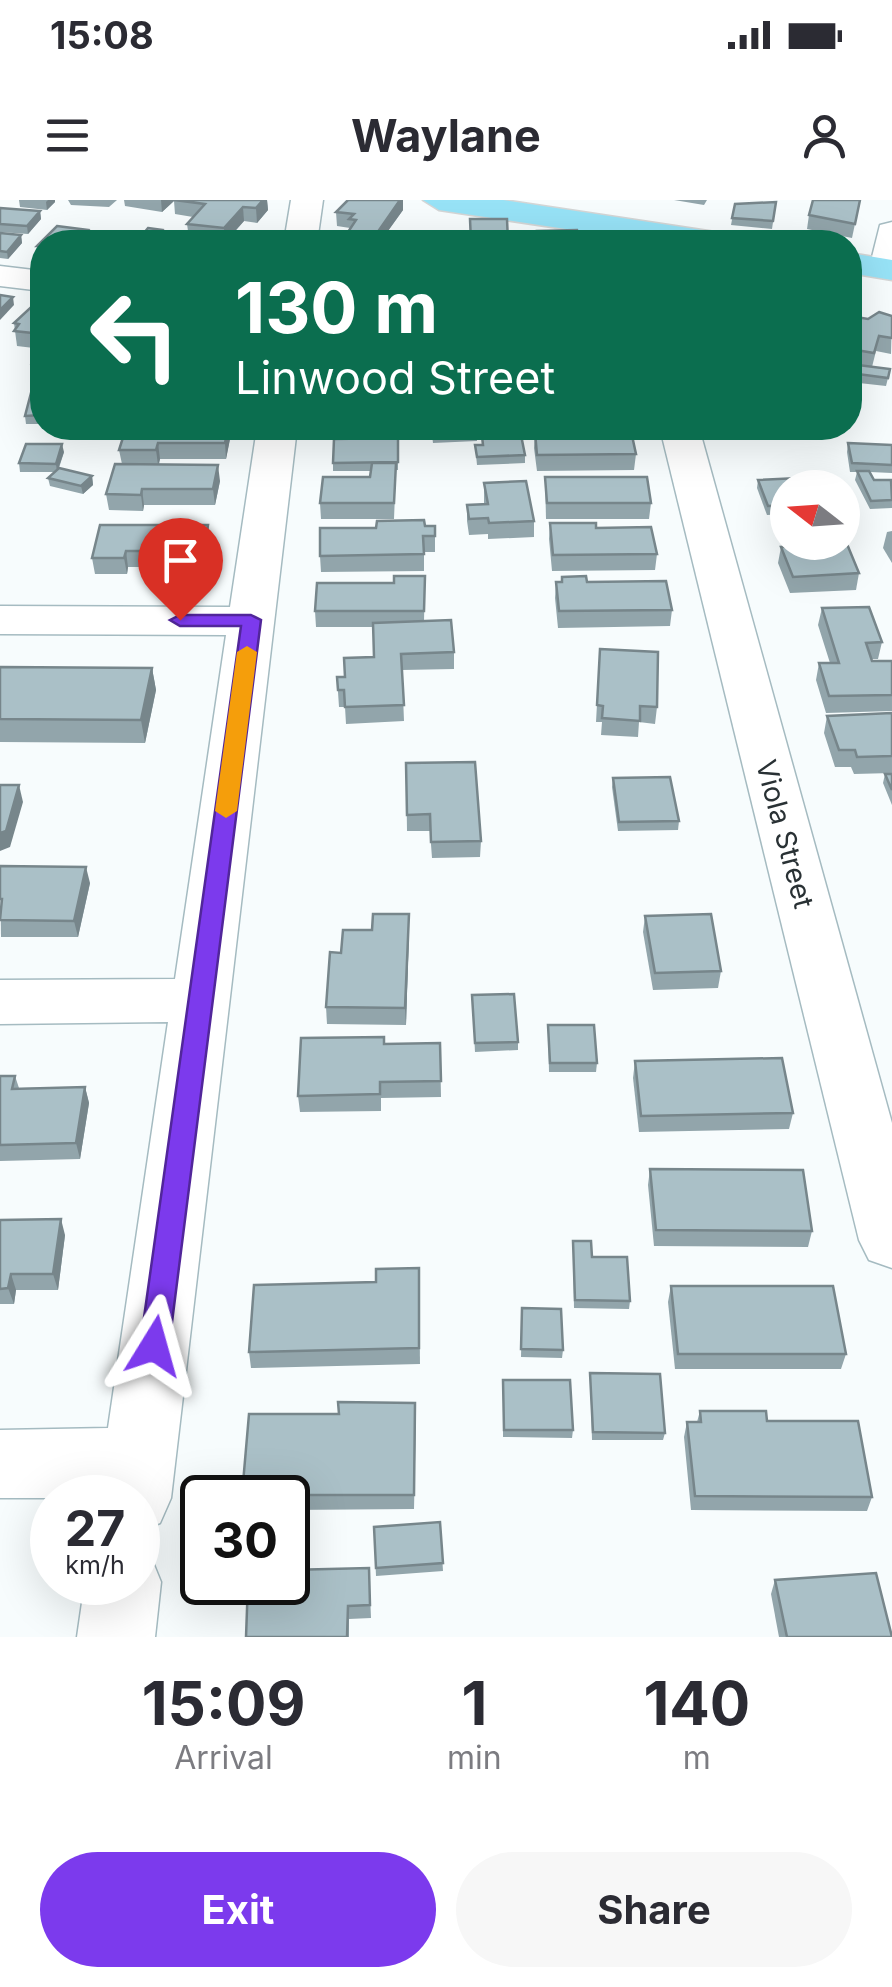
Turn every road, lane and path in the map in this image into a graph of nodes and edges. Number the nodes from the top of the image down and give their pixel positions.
1 (307, 200) edge
2 (439, 200) edge
3 (518, 206) edge
4 (303, 230) edge
5 (606, 230) edge
6 (892, 232) edge
7 (862, 265) edge
8 (889, 269) edge
9 (0, 276) edge
10 (30, 279) edge
11 (274, 440) edge
12 (682, 440) edge
13 (0, 620) edge
14 (251, 620) junction
15 (201, 1000) junction
16 (0, 1002) edge
17 (892, 1240) edge
18 (0, 1464) edge
19 (100, 1475) edge
20 (137, 1475) edge
21 (120, 1605) edge
22 (116, 1637) edge

1 - 4 street
2 - 3 main road
3 - 5 main road
6 - 8 street
7 - 8 main road
9 - 10 street
11 - 14 street
12 - 17 street, Viola Street
13 - 14 street
14 - 15 street
15 - 16 street
15 - 20 street
18 - 19 street
21 - 22 street

